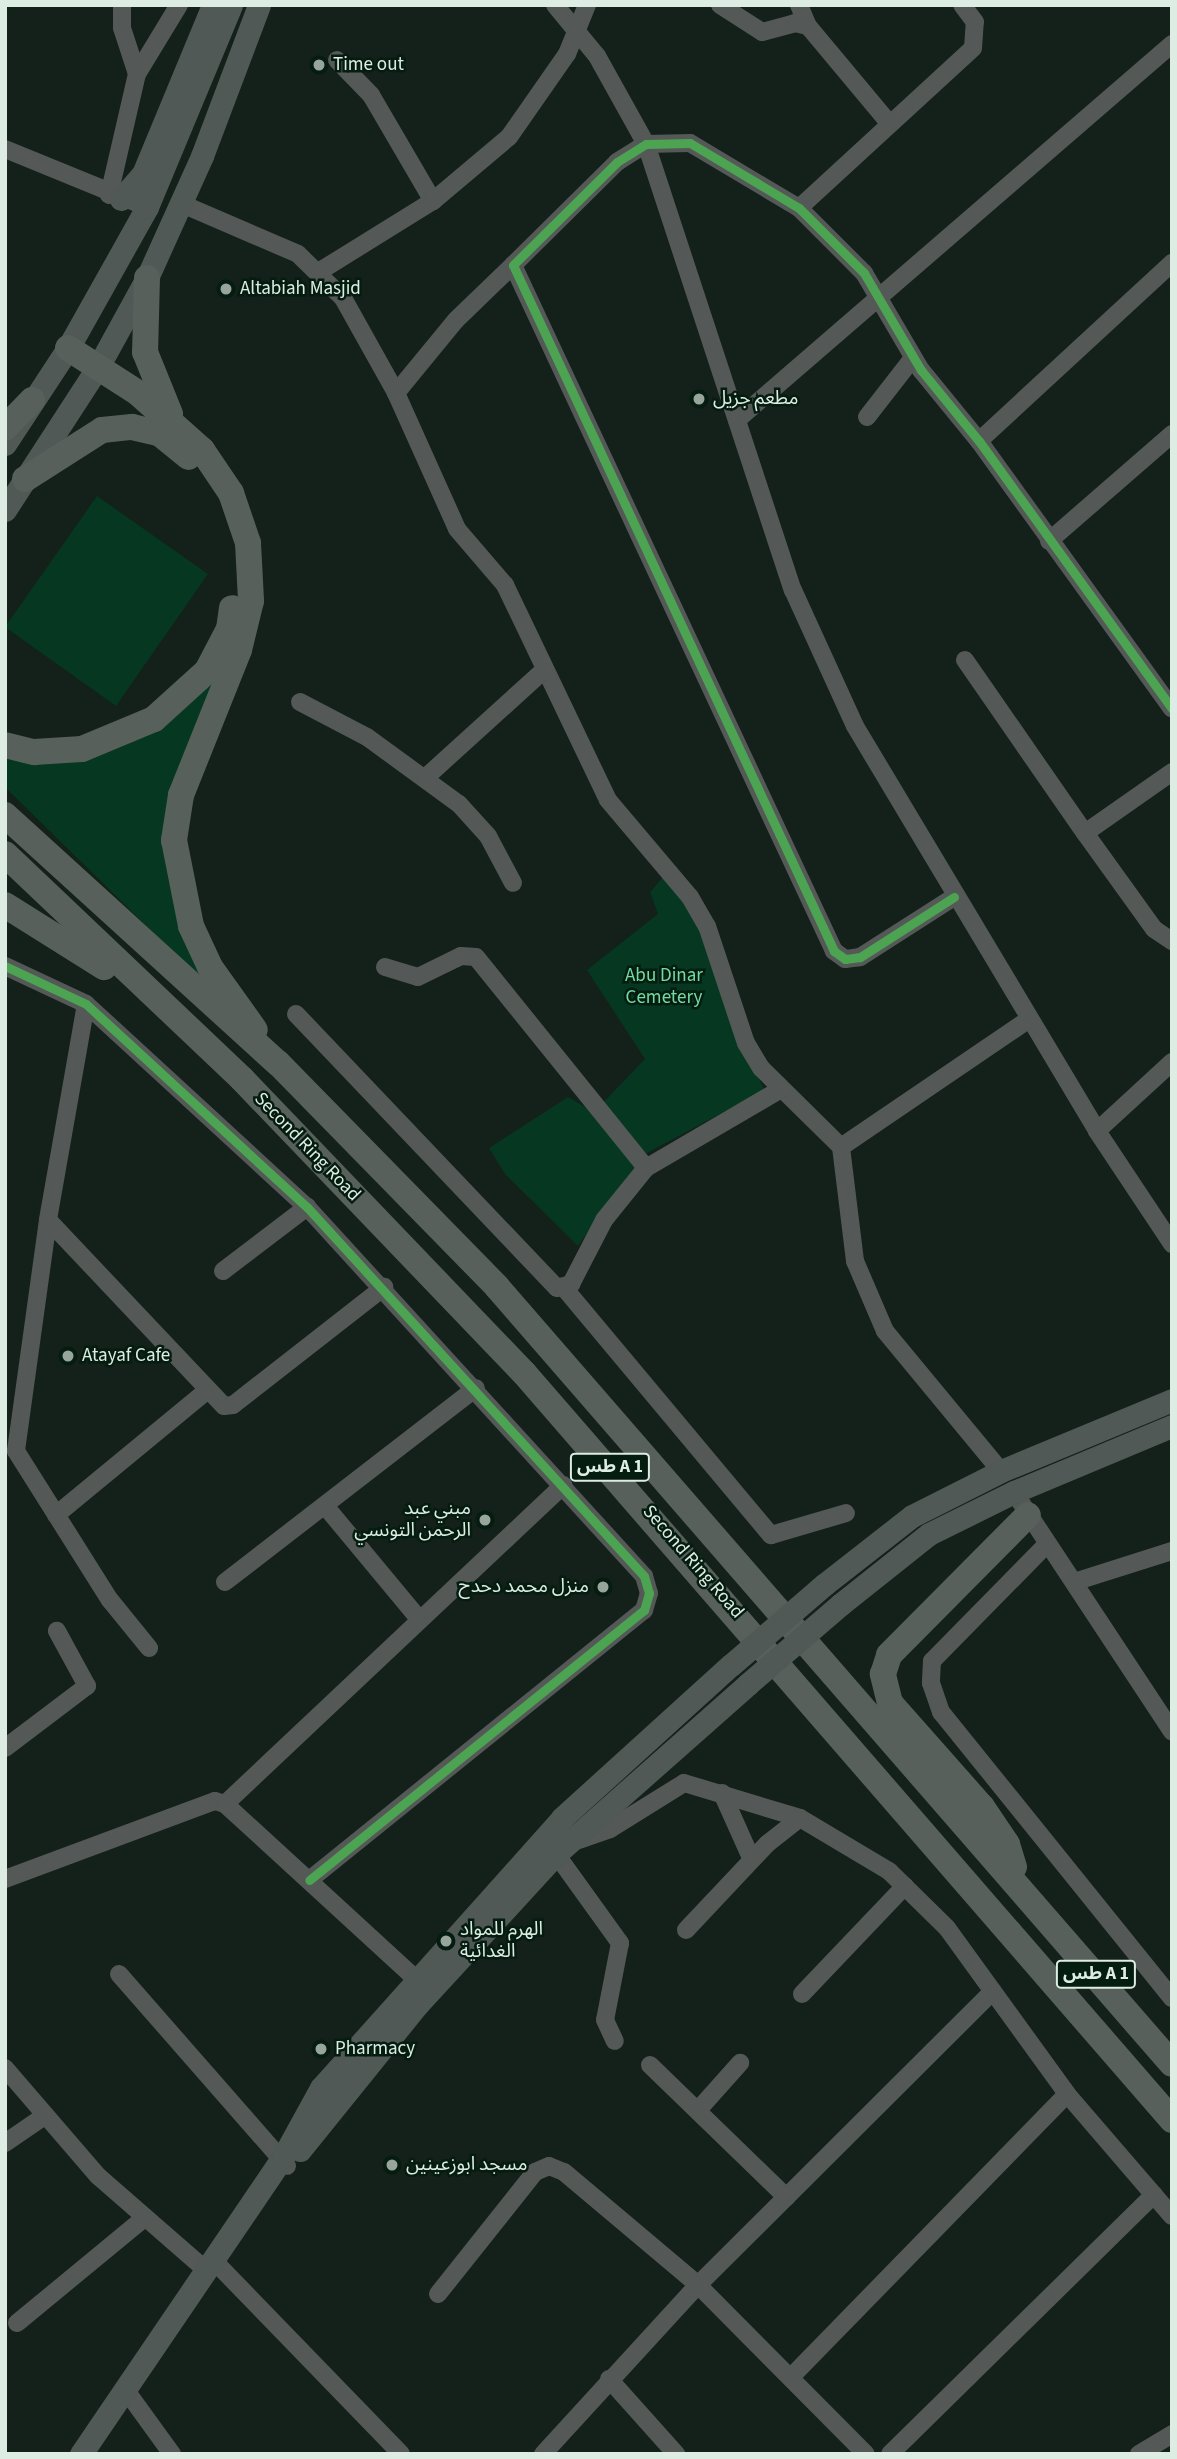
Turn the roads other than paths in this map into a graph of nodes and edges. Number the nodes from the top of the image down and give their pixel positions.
1 (122, 5) edge
2 (179, 5) edge
3 (213, 5) edge
4 (231, 5) edge
5 (259, 5) edge
6 (555, 5) edge
7 (587, 5) edge
8 (720, 5) edge
9 (799, 5) edge
10 (962, 5) edge
11 (808, 26) junction
12 (580, 31) junction
13 (1172, 44) edge
14 (337, 60) dead end
15 (137, 74) junction
16 (889, 123) junction
17 (646, 144) junction
18 (5, 149) edge
19 (115, 197) junction
20 (433, 201) junction
21 (182, 204) junction
22 (147, 207) junction
23 (799, 208) junction
24 (1172, 263) edge
25 (513, 265) junction
26 (320, 271) junction
27 (147, 278) junction
28 (882, 298) junction
29 (68, 348) junction
30 (913, 358) junction
31 (98, 367) junction
32 (396, 393) junction
33 (32, 400) junction
34 (867, 417) dead end
35 (172, 419) junction
36 (737, 420) junction
37 (5, 428) edge
38 (1172, 435) edge
39 (979, 441) junction
40 (5, 444) edge
41 (25, 479) junction
42 (5, 510) edge
43 (1049, 541) junction
44 (965, 660) dead end
45 (542, 671) junction
46 (300, 702) dead end
47 (1172, 709) edge
48 (5, 746) edge
49 (1172, 772) edge
50 (425, 778) junction
51 (5, 815) edge
52 (1085, 833) junction
53 (5, 854) edge
54 (513, 883) dead end
55 (954, 897) junction
56 (5, 905) edge
57 (1172, 941) edge
58 (5, 966) edge
59 (385, 967) dead end
60 (86, 1004) junction
61 (296, 1014) dead end
62 (1029, 1019) junction
63 (1172, 1062) edge
64 (278, 1063) junction
65 (242, 1079) junction
66 (781, 1089) junction
67 (1097, 1131) junction
68 (841, 1147) junction
69 (646, 1168) junction
70 (307, 1207) junction
71 (48, 1220) junction
72 (1172, 1244) edge
73 (223, 1271) dead end
74 (384, 1287) junction
75 (565, 1289) junction
76 (476, 1388) junction
77 (205, 1392) junction
78 (1172, 1399) edge
79 (1172, 1426) edge
80 (11, 1453) edge
81 (1001, 1471) junction
82 (564, 1485) junction
83 (1014, 1492) junction
84 (326, 1507) junction
85 (846, 1513) dead end
86 (56, 1515) junction
87 (1028, 1515) junction
88 (1046, 1544) junction
89 (1172, 1551) edge
90 (225, 1582) dead end
91 (1074, 1582) junction
92 (419, 1619) junction
93 (57, 1631) dead end
94 (149, 1648) dead end
95 (1172, 1732) edge
96 (5, 1748) edge
97 (722, 1793) junction
98 (225, 1804) junction
99 (800, 1818) junction
100 (561, 1849) junction
101 (752, 1860) junction
102 (5, 1879) edge
103 (309, 1880) junction
104 (1020, 1885) junction
105 (905, 1886) junction
106 (686, 1930) dead end
107 (119, 1974) dead end
108 (415, 1978) junction
109 (993, 1991) junction
110 (802, 1994) dead end
111 (1172, 1998) edge
112 (615, 2041) dead end
113 (740, 2063) dead end
114 (1172, 2064) edge
115 (650, 2066) dead end
116 (5, 2068) edge
117 (1067, 2094) junction
118 (699, 2109) junction
119 (43, 2117) junction
120 (1172, 2120) edge
121 (5, 2143) edge
122 (285, 2162) junction
123 (1154, 2195) junction
124 (786, 2197) junction
125 (1172, 2216) edge
126 (143, 2219) junction
127 (213, 2269) junction
128 (698, 2285) junction
129 (438, 2294) dead end
130 (17, 2323) dead end
131 (791, 2377) junction
132 (609, 2379) junction
133 (130, 2396) junction
134 (1172, 2434) edge
135 (80, 2454) edge
136 (92, 2454) edge
137 (172, 2454) edge
138 (401, 2454) edge
139 (542, 2454) edge
140 (676, 2454) edge
141 (866, 2454) edge
142 (890, 2454) edge
143 (1139, 2454) edge

1 - 15 street
2 - 15 street
3 - 19 main road
4 - 22 main road
5 - 21 main road
6 - 12 street
7 - 12 street
8 - 11 street
9 - 11 street
10 - 16 street
11 - 16 street
12 - 17 street
12 - 20 street
13 - 28 street
14 - 20 street
15 - 19 street
16 - 23 street
17 - 23 street
17 - 25 street
17 - 36 street
18 - 19 street
19 - 22 street
20 - 26 street
21 - 26 street
21 - 27 main road
22 - 29 main road
23 - 28 street
24 - 39 street
25 - 32 street
25 - 55 street
26 - 32 street
27 - 31 main road
27 - 35 highway
28 - 30 street
28 - 36 street
29 - 31 highway
29 - 33 main road
30 - 34 street
30 - 39 street
31 - 35 highway
31 - 41 main road
32 - 45 street
33 - 37 highway
33 - 40 main road
35 - 64 highway
36 - 55 street
38 - 43 street
39 - 43 street
41 - 42 main road
41 - 48 highway
43 - 47 street
44 - 52 street
45 - 50 street
45 - 66 street
46 - 50 street
49 - 52 street
50 - 54 street
51 - 64 highway, Second Ring Road / طس A 1
52 - 57 street
53 - 65 highway, Second Ring Road / طس A 1
55 - 62 street
56 - 65 highway
58 - 60 street
59 - 69 street
60 - 70 street
60 - 71 street
61 - 75 street
62 - 67 street
62 - 68 street
63 - 67 street
64 - 104 highway, Second Ring Road / طس A 1
65 - 120 highway, Second Ring Road / طس A 1
66 - 68 street
66 - 69 street
67 - 72 street
68 - 81 street
69 - 75 street
70 - 73 street
70 - 74 street
71 - 77 street
71 - 80 street
74 - 76 street
74 - 77 street
75 - 85 street
76 - 82 street
76 - 84 street
77 - 86 street
78 - 81 main road
79 - 83 main road
80 - 86 street
81 - 108 main road, bridge
82 - 92 street
82 - 103 street
83 - 87 street
83 - 100 main road, bridge
84 - 90 street
84 - 92 street
86 - 94 street
87 - 88 street
87 - 104 highway
88 - 91 street
88 - 111 street
89 - 91 street
91 - 95 street
92 - 98 street
93 - 96 street
97 - 99 street
97 - 100 street
97 - 101 street
98 - 102 street
98 - 103 street
99 - 101 street
99 - 105 street
100 - 112 street
100 - 122 main road
101 - 106 street
103 - 108 street
104 - 114 highway, Second Ring Road / طس A 1
105 - 109 street
105 - 110 street
107 - 122 street
108 - 122 main road
109 - 117 street
109 - 124 street
113 - 118 street
115 - 118 street
116 - 119 street
117 - 123 street
117 - 131 street
118 - 124 street
119 - 121 street
119 - 126 street
122 - 127 main road
123 - 125 street
123 - 142 street
124 - 128 street
126 - 127 street
126 - 130 street
127 - 133 main road
127 - 135 main road
127 - 138 street
128 - 129 street
128 - 131 street
128 - 132 street
131 - 141 street
132 - 139 street
132 - 140 street
133 - 136 main road
133 - 137 street
134 - 143 street

